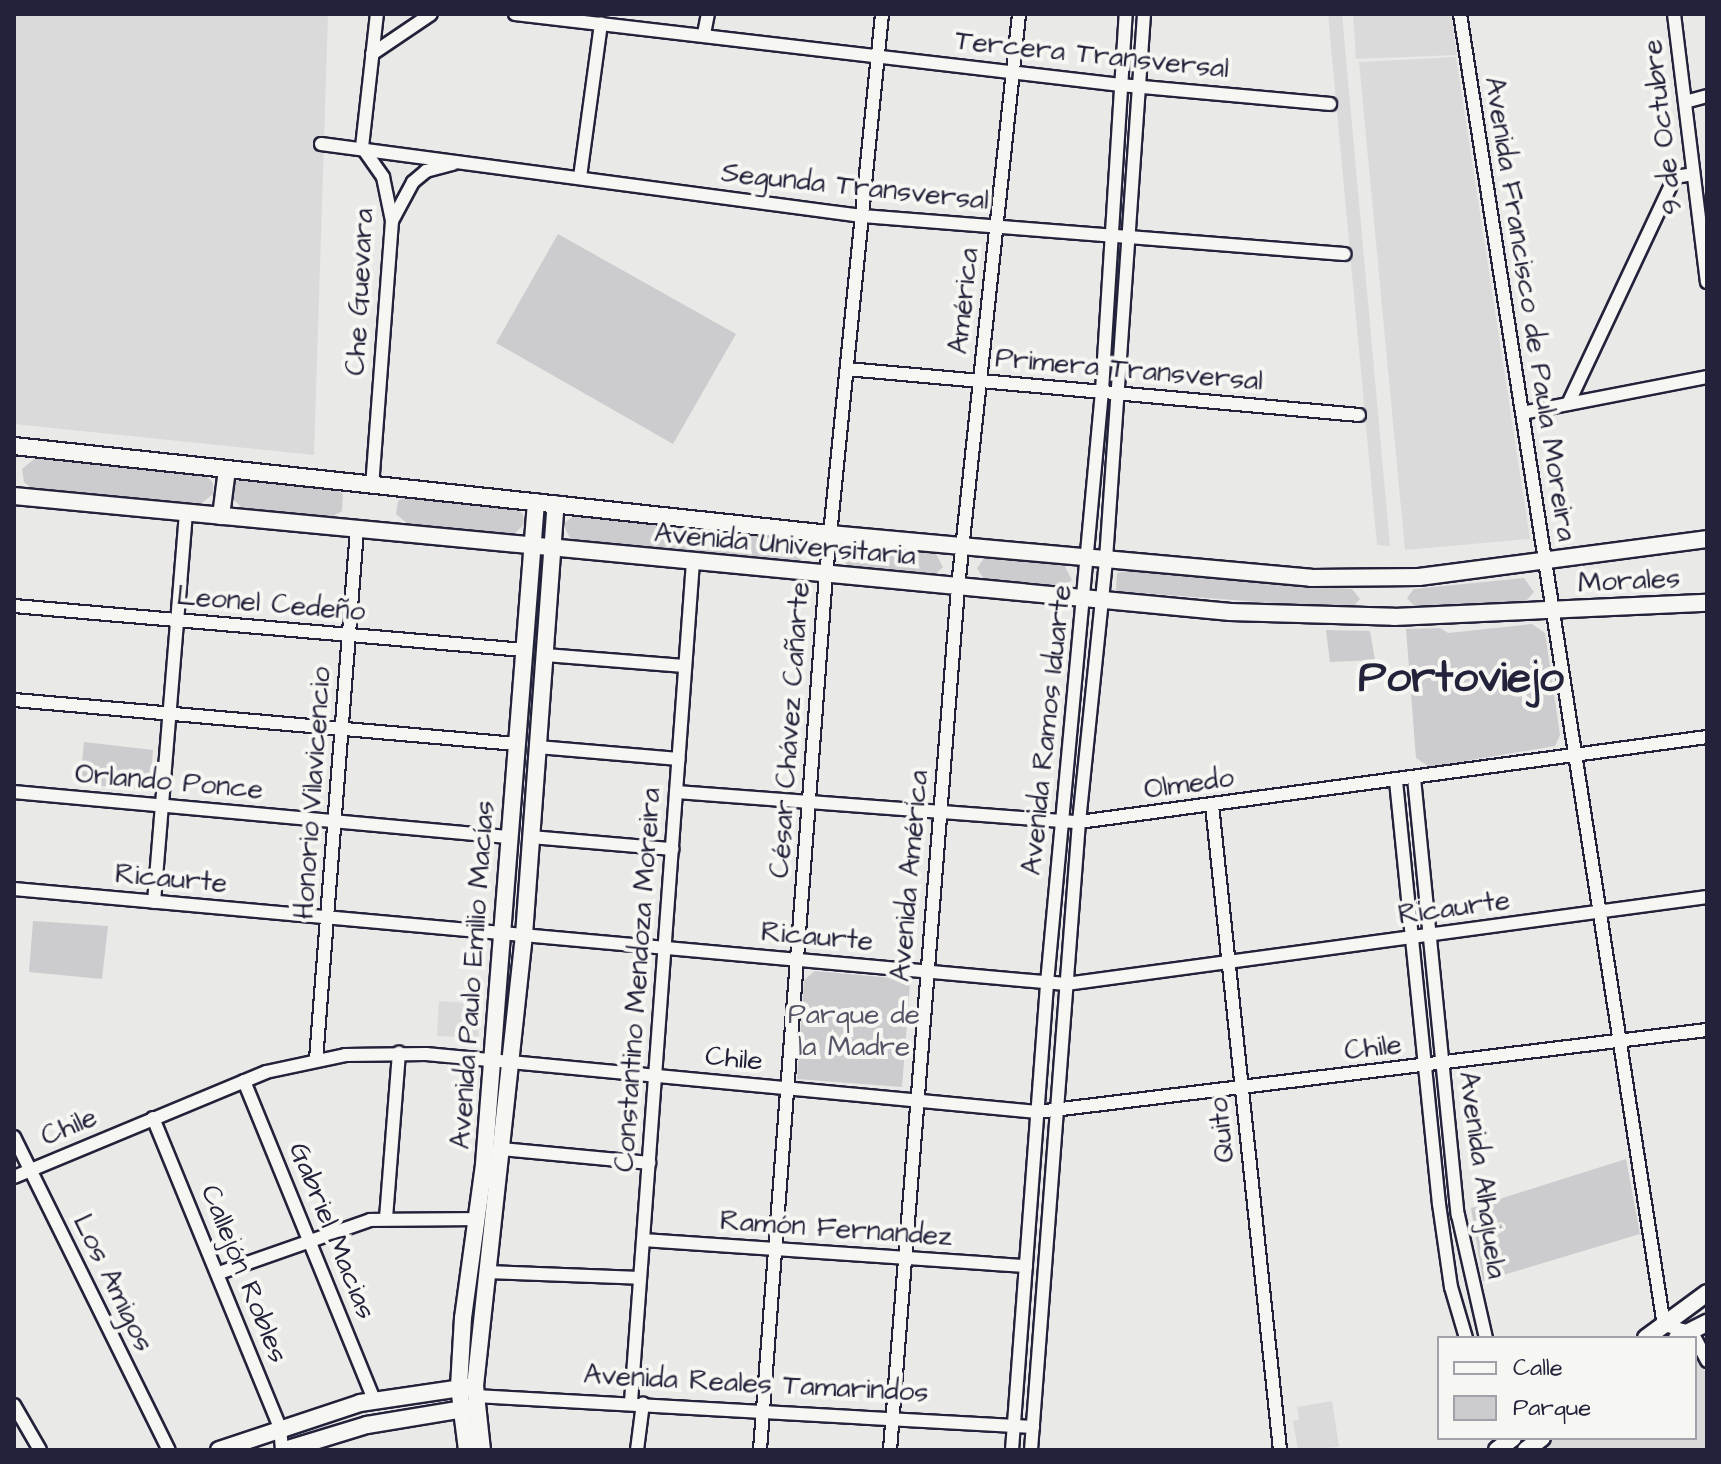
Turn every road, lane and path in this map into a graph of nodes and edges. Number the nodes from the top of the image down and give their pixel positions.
1 (377, 14) edge
2 (431, 14) edge
3 (515, 14) edge
4 (708, 14) edge
5 (882, 14) edge
6 (1019, 14) edge
7 (1126, 14) edge
8 (1144, 14) edge
9 (1460, 14) edge
10 (1674, 14) edge
11 (601, 23) junction
12 (704, 34) junction
13 (877, 53) junction
14 (372, 54) junction
15 (1013, 72) junction
16 (1121, 85) junction
17 (1139, 86) junction
18 (1707, 96) edge
19 (1685, 102) junction
20 (1330, 104) dead end
21 (321, 144) dead end
22 (362, 147) junction
23 (465, 162) junction
24 (1693, 174) junction
25 (580, 177) junction
26 (862, 216) junction
27 (392, 221) junction
28 (997, 227) junction
29 (1112, 236) junction
30 (1128, 237) junction
31 (1345, 254) dead end
32 (1707, 282) edge
33 (847, 369) junction
34 (1707, 377) edge
35 (980, 380) junction
36 (1102, 391) junction
37 (1118, 393) junction
38 (1568, 404) junction
39 (1522, 413) junction
40 (1359, 415) dead end
41 (14, 446) edge
42 (227, 469) junction
43 (372, 485) junction
44 (14, 496) edge
45 (536, 502) junction
46 (556, 504) junction
47 (186, 514) junction
48 (221, 516) junction
49 (357, 529) junction
50 (830, 534) junction
51 (1707, 539) edge
52 (962, 546) junction
53 (532, 552) junction
54 (552, 554) junction
55 (1088, 557) junction
56 (1106, 559) junction
57 (693, 562) junction
58 (1545, 563) junction
59 (826, 575) junction
60 (958, 587) junction
61 (1093, 599) junction
62 (1707, 603) edge
63 (14, 606) edge
64 (1553, 611) junction
65 (177, 620) junction
66 (349, 635) junction
67 (524, 650) junction
68 (545, 655) junction
69 (685, 666) junction
70 (14, 700) edge
71 (169, 714) junction
72 (342, 729) junction
73 (1707, 737) edge
74 (516, 744) junction
75 (538, 747) junction
76 (1575, 757) junction
77 (678, 759) junction
78 (1414, 778) junction
79 (1396, 781) junction
80 (14, 792) edge
81 (676, 792) junction
82 (809, 802) junction
83 (162, 805) junction
84 (1212, 805) junction
85 (939, 811) junction
86 (1062, 820) junction
87 (334, 821) junction
88 (1079, 822) junction
89 (510, 837) junction
90 (531, 837) junction
91 (672, 849) junction
92 (14, 889) edge
93 (1707, 897) edge
94 (154, 902) junction
95 (1599, 912) junction
96 (327, 917) junction
97 (503, 933) junction
98 (524, 935) junction
99 (1429, 935) junction
100 (1411, 938) junction
101 (664, 947) junction
102 (797, 959) junction
103 (1229, 963) junction
104 (926, 971) junction
105 (1047, 983) junction
106 (1066, 984) junction
107 (1707, 1030) edge
108 (1619, 1039) junction
109 (399, 1053) junction
110 (316, 1060) junction
111 (492, 1060) junction
112 (511, 1062) junction
113 (1442, 1064) junction
114 (1425, 1067) junction
115 (655, 1075) junction
116 (244, 1081) junction
117 (787, 1088) junction
118 (1242, 1088) junction
119 (916, 1101) junction
120 (1056, 1109) junction
121 (1037, 1112) junction
122 (153, 1118) junction
123 (14, 1137) edge
124 (502, 1149) junction
125 (649, 1163) junction
126 (29, 1169) junction
127 (14, 1177) edge
128 (386, 1218) junction
129 (477, 1219) junction
130 (308, 1238) junction
131 (643, 1240) junction
132 (775, 1249) junction
133 (904, 1258) junction
134 (1026, 1266) junction
135 (487, 1272) junction
136 (219, 1273) junction
137 (640, 1278) junction
138 (1707, 1293) edge
139 (1707, 1323) edge
140 (1664, 1325) junction
141 (1466, 1336) edge
142 (1485, 1336) edge
143 (1649, 1336) edge
144 (1689, 1336) edge
145 (469, 1397) junction
146 (374, 1400) junction
147 (637, 1403) junction
148 (14, 1405) edge
149 (763, 1410) junction
150 (892, 1418) junction
151 (1014, 1426) junction
152 (280, 1427) junction
153 (1033, 1427) junction
154 (40, 1450) edge
155 (169, 1450) edge
156 (219, 1450) edge
157 (284, 1450) edge
158 (467, 1450) edge
159 (482, 1450) edge
160 (637, 1450) edge
161 (760, 1450) edge
162 (890, 1450) edge
163 (1012, 1450) edge
164 (1031, 1450) edge
165 (1280, 1450) edge

1 - 14 street
2 - 14 street
3 - 11 street, Tercera Transversal
4 - 12 street
5 - 13 street, César Chávez Cañarte
6 - 15 street, América
7 - 16 street, Avenida Ramos Iduarte
8 - 17 street, Avenida Ramos Iduarte
9 - 39 street, Avenida Francisco de Paula Moreira
10 - 19 street, 9 de Octubre
11 - 12 street, Tercera Transversal
11 - 25 street
12 - 13 street, Tercera Transversal
13 - 15 street, Tercera Transversal
13 - 26 street, César Chávez Cañarte
14 - 22 street
15 - 16 street, Tercera Transversal
15 - 28 street, América
16 - 17 street, Tercera Transversal
16 - 29 street, Avenida Ramos Iduarte
17 - 20 street, Tercera Transversal
17 - 30 street, Avenida Ramos Iduarte
18 - 19 street
19 - 24 street, 9 de Octubre
21 - 22 street
22 - 23 street, Segunda Transversal
22 - 27 street, Che Guevara
23 - 25 street, Segunda Transversal
23 - 27 street
24 - 32 street, 9 de Octubre
24 - 38 street
25 - 26 street, Segunda Transversal
26 - 28 street, Segunda Transversal
26 - 33 street, César Chávez Cañarte
27 - 43 street, Che Guevara
28 - 29 street, Segunda Transversal
28 - 35 street, América
29 - 30 street, Segunda Transversal
29 - 36 street, Avenida Ramos Iduarte
30 - 31 street, Segunda Transversal
30 - 37 street, Avenida Ramos Iduarte
33 - 35 street, Primera Transversal
33 - 50 street, César Chávez Cañarte
34 - 38 street
35 - 36 street, Primera Transversal
35 - 52 street, América
36 - 37 street, Primera Transversal
36 - 55 street, Avenida Ramos Iduarte
37 - 40 street, Primera Transversal
37 - 56 street, Avenida Ramos Iduarte
38 - 39 street
39 - 58 street, Avenida Francisco de Paula Moreira
41 - 42 main road, Avenida Universitaria
42 - 43 main road, Avenida Universitaria
42 - 48 main road
43 - 45 main road, Avenida Universitaria
44 - 47 main road
45 - 46 main road, Avenida Universitaria
45 - 53 main road, Avenida Paulo Emilio Macías
46 - 50 main road, Avenida Universitaria
46 - 54 main road, Avenida Paulo Emilio Macías
47 - 48 main road
47 - 65 street
48 - 49 main road
49 - 53 main road
49 - 66 street, Honorio Vilavicencio
50 - 52 main road, Avenida Universitaria
50 - 59 street, César Chávez Cañarte
51 - 58 main road, Avenida Universitaria
52 - 55 main road, Avenida Universitaria
52 - 60 street, Avenida América
53 - 54 main road, Avenida Universitaria
53 - 67 main road, Avenida Paulo Emilio Macías
54 - 57 main road, Avenida Universitaria
54 - 68 main road, Avenida Paulo Emilio Macías
55 - 56 main road, Avenida Universitaria
55 - 61 street, Avenida Ramos Iduarte
56 - 58 main road, Avenida Universitaria
56 - 61 street, Avenida Ramos Iduarte
57 - 59 main road, Avenida Universitaria
57 - 69 street, Constantino Mendoza Moreira
58 - 64 street, Avenida Francisco de Paula Moreira
59 - 60 main road, Avenida Universitaria
59 - 82 street, César Chávez Cañarte
60 - 61 main road, Avenida Universitaria
60 - 85 street, Avenida América
61 - 64 main road, Avenida Universitaria
61 - 86 street, Avenida Ramos Iduarte
61 - 88 street, Avenida Ramos Iduarte
62 - 64 main road, Morales
63 - 65 street, Leonel Cedeño
64 - 76 street, Avenida Francisco de Paula Moreira
65 - 66 street, Leonel Cedeño
65 - 71 street
66 - 67 street, Leonel Cedeño
66 - 72 street, Honorio Vilavicencio
67 - 74 main road, Avenida Paulo Emilio Macías
68 - 69 street
68 - 75 main road, Avenida Paulo Emilio Macías
69 - 77 street, Constantino Mendoza Moreira
70 - 71 street
71 - 72 street
71 - 83 street
72 - 74 street
72 - 87 street, Honorio Vilavicencio
73 - 76 street, Olmedo
74 - 89 main road, Avenida Paulo Emilio Macías
75 - 77 street
75 - 90 main road, Avenida Paulo Emilio Macías
76 - 78 street, Olmedo
76 - 95 street, Avenida Francisco de Paula Moreira
77 - 81 street, Constantino Mendoza Moreira
78 - 79 street, Olmedo
78 - 99 street, Avenida Alhajuela
79 - 84 street, Olmedo
79 - 100 street, Avenida Alhajuela
80 - 83 street, Orlando Ponce
81 - 82 street, Olmedo
81 - 91 street, Constantino Mendoza Moreira
82 - 85 street, Olmedo
82 - 102 street, César Chávez Cañarte
83 - 87 street, Orlando Ponce
83 - 94 street
84 - 88 street, Olmedo
84 - 103 street, Quito
85 - 86 street, Olmedo
85 - 104 street, Avenida América
86 - 88 street, Olmedo
86 - 105 street, Avenida Ramos Iduarte
87 - 89 street, Orlando Ponce
87 - 96 street, Honorio Vilavicencio
88 - 106 street, Avenida Ramos Iduarte
89 - 97 main road, Avenida Paulo Emilio Macías
90 - 91 street
90 - 98 main road, Avenida Paulo Emilio Macías
91 - 101 street, Constantino Mendoza Moreira
92 - 94 street, Ricaurte
93 - 95 street, Ricaurte
94 - 96 street, Ricaurte
95 - 99 street, Ricaurte
95 - 108 street, Avenida Francisco de Paula Moreira
96 - 97 street, Ricaurte
96 - 110 street, Honorio Vilavicencio
97 - 98 street, Ricaurte
97 - 111 main road, Avenida Paulo Emilio Macías
98 - 101 street, Ricaurte
98 - 112 main road, Avenida Paulo Emilio Macías
99 - 100 street, Ricaurte
99 - 113 street, Avenida Alhajuela
100 - 103 street, Ricaurte
100 - 114 street, Avenida Alhajuela
101 - 102 street, Ricaurte
101 - 115 street, Constantino Mendoza Moreira
102 - 104 street, Ricaurte
102 - 117 street, César Chávez Cañarte
103 - 106 street, Ricaurte
103 - 118 street, Quito
104 - 105 street, Ricaurte
104 - 119 street, Avenida América
105 - 106 street, Ricaurte
105 - 121 street, Avenida Ramos Iduarte
106 - 120 street, Avenida Ramos Iduarte
107 - 108 street, Chile
108 - 113 street, Chile
108 - 140 street, Avenida Francisco de Paula Moreira
109 - 110 street, Chile
109 - 111 street, Chile
109 - 128 street
110 - 116 street, Chile
111 - 112 street, Chile
111 - 129 main road, Avenida Paulo Emilio Macías
112 - 115 street, Chile
112 - 124 main road, Avenida Paulo Emilio Macías
113 - 114 street, Chile
113 - 142 street, Avenida Alhajuela
114 - 118 street, Chile
114 - 141 street, Avenida Alhajuela
115 - 117 street, Chile
115 - 125 street, Constantino Mendoza Moreira
116 - 122 street, Chile
116 - 130 street, Gabriel Macias
117 - 119 street, Chile
117 - 132 street, César Chávez Cañarte
118 - 120 street, Chile
118 - 165 street, Quito
119 - 121 street, Chile
119 - 133 street, Avenida América
120 - 121 street, Chile
120 - 153 street, Avenida Ramos Iduarte
121 - 134 street, Avenida Ramos Iduarte
122 - 126 street, Chile
122 - 136 street, Callejón Robles
123 - 126 street, Los Amigos
124 - 125 street
124 - 135 main road, Avenida Paulo Emilio Macías
125 - 131 street, Constantino Mendoza Moreira
126 - 127 street, Chile
126 - 155 street, Los Amigos
128 - 129 street
128 - 130 street
129 - 145 main road, Avenida Paulo Emilio Macías
130 - 136 street
130 - 146 street, Gabriel Macias
131 - 132 street, Ramón Fernandez
131 - 137 street, Constantino Mendoza Moreira
132 - 133 street, Ramón Fernandez
132 - 149 street, César Chávez Cañarte
133 - 134 street, Ramón Fernandez
133 - 150 street, Avenida América
134 - 151 street, Avenida Ramos Iduarte
135 - 137 street
135 - 145 main road, Avenida Paulo Emilio Macías
136 - 152 street, Callejón Robles
137 - 147 street, Constantino Mendoza Moreira
138 - 140 main road
139 - 144 main road
140 - 143 main road
140 - 144 street
145 - 146 main road, Avenida Reales Tamarindos
145 - 147 street, Avenida Reales Tamarindos
145 - 157 main road, Avenida Reales Tamarindos
145 - 158 main road, Avenida Paulo Emilio Macías
145 - 159 main road, Avenida Paulo Emilio Macías
146 - 152 main road, Avenida Reales Tamarindos
147 - 149 street, Avenida Reales Tamarindos
147 - 160 street, Constantino Mendoza Moreira
148 - 154 street
149 - 150 street, Avenida Reales Tamarindos
149 - 161 street, César Chávez Cañarte
150 - 151 street, Avenida Reales Tamarindos
150 - 162 street, Avenida América
151 - 153 street, Avenida Reales Tamarindos
151 - 163 street, Avenida Ramos Iduarte
152 - 156 main road, Avenida Reales Tamarindos
152 - 157 street, Callejón Robles
153 - 164 street, Avenida Ramos Iduarte

